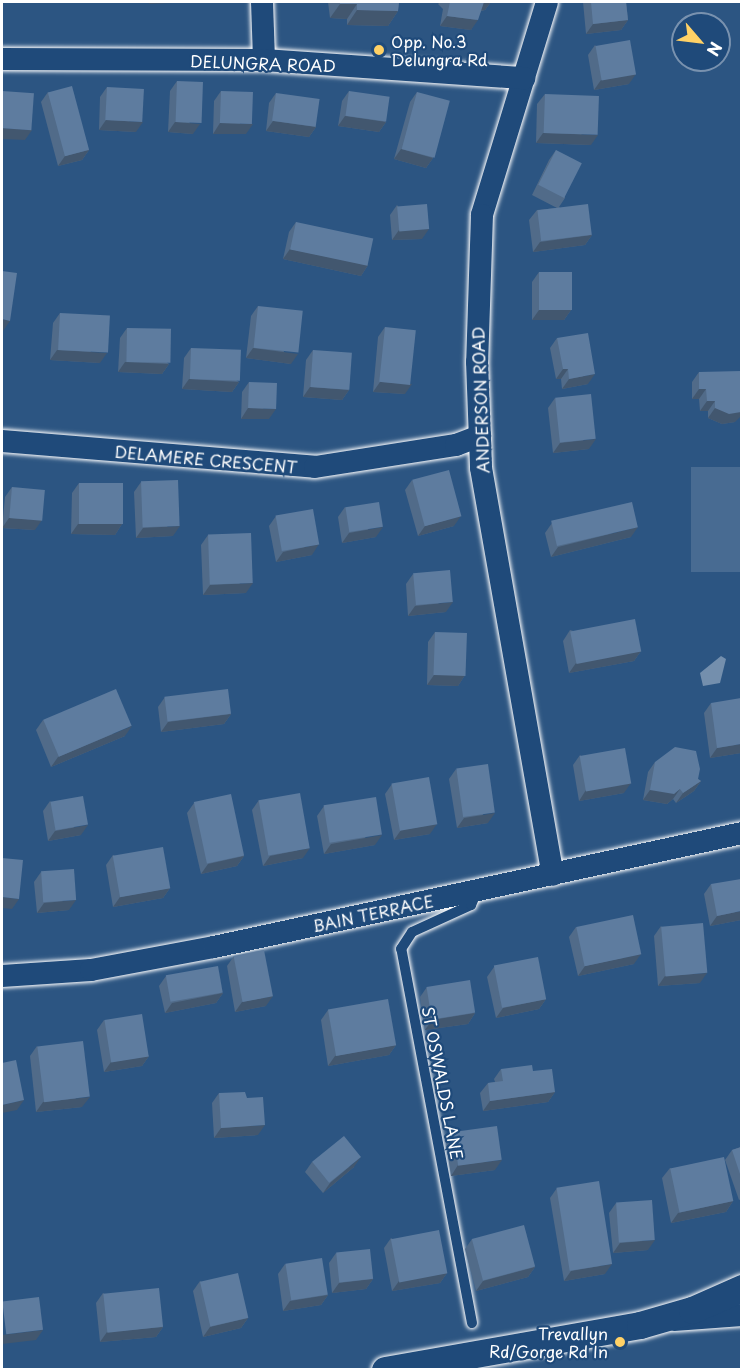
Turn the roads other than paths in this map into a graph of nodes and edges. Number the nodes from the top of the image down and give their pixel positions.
1 (262, 2) edge
2 (547, 2) edge
3 (2, 59) edge
4 (264, 60) junction
5 (524, 78) junction
6 (480, 436) junction
7 (2, 441) edge
8 (741, 833) edge
9 (553, 875) junction
10 (477, 891) junction
11 (2, 976) edge
12 (741, 1288) edge
13 (741, 1315) edge
14 (658, 1321) junction
15 (472, 1323) dead end
16 (386, 1370) edge

1 - 4 street
2 - 5 street, ANDERSON ROAD
3 - 4 street, DELUNGRA ROAD
4 - 5 street, DELUNGRA ROAD
5 - 6 street, ANDERSON ROAD
6 - 7 street, DELAMERE CRESCENT
6 - 9 street, ANDERSON ROAD
8 - 9 street, BAIN TERRACE
9 - 10 street, BAIN TERRACE
10 - 11 street, BAIN TERRACE
10 - 15 lane, ST OSWALDS LANE
12 - 14 street
13 - 14 street
14 - 16 street

